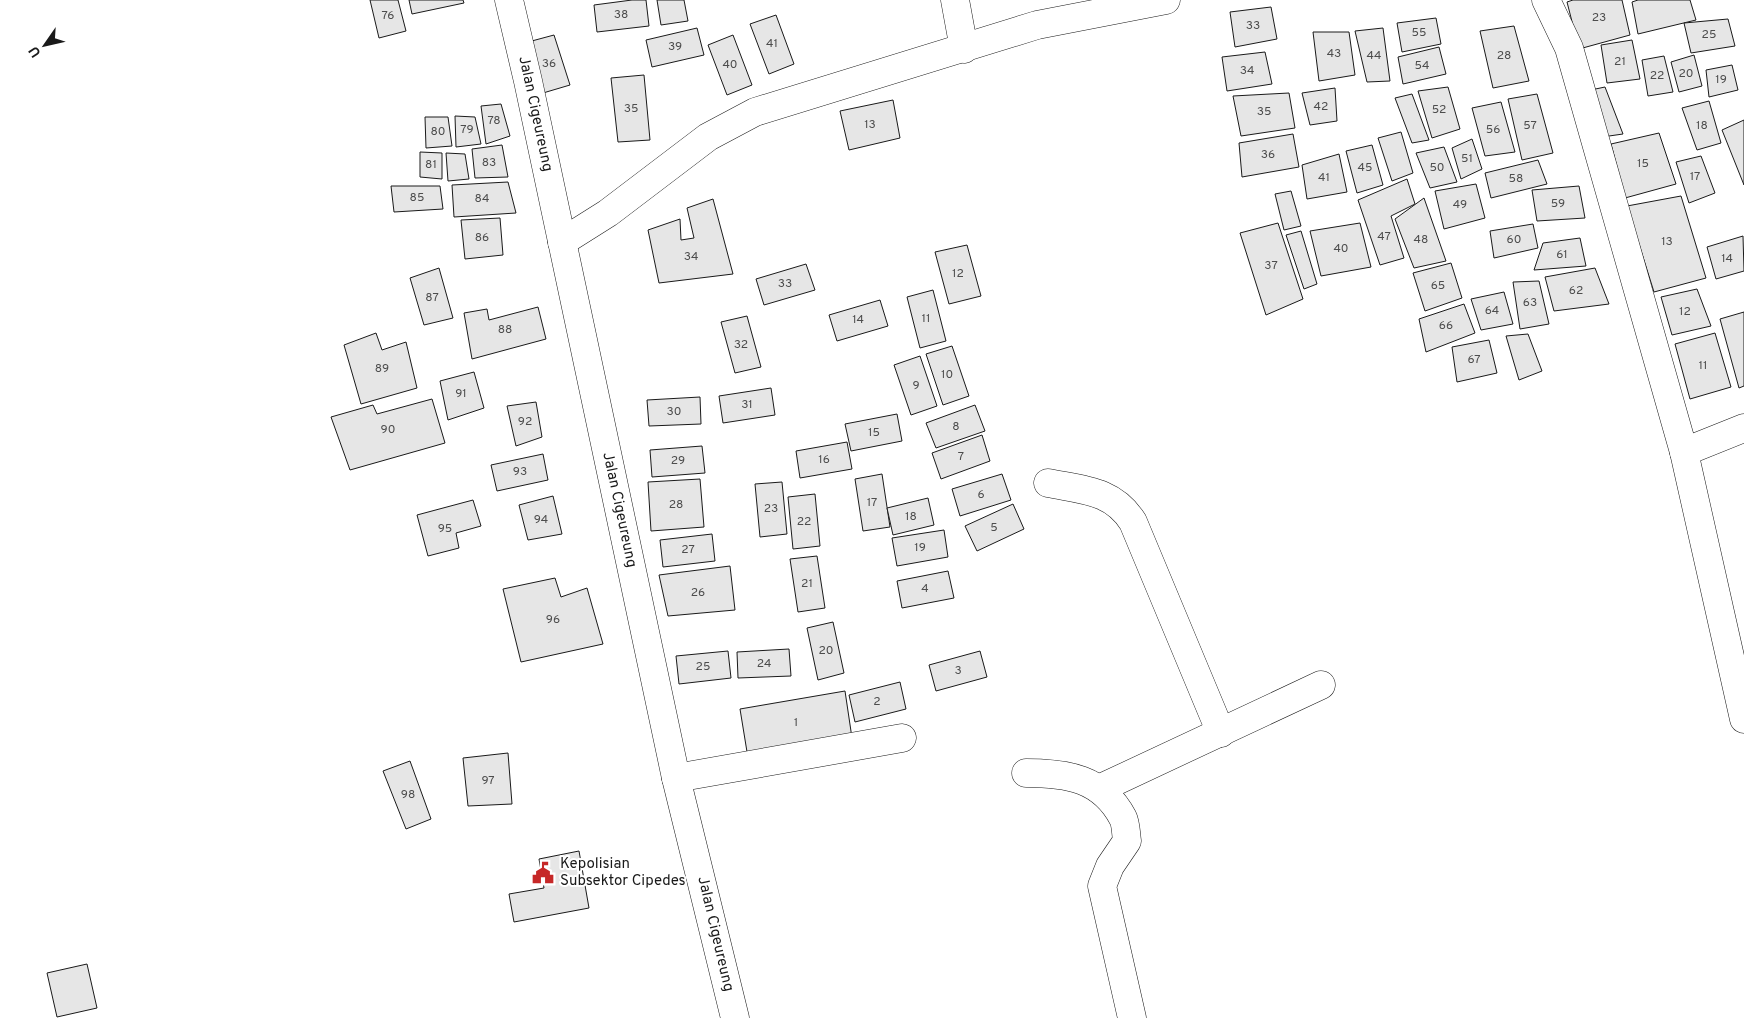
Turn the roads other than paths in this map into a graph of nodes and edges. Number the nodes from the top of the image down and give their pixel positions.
1 (509, 0) edge
2 (954, 0) edge
3 (1166, 0) edge
4 (1546, 0) edge
5 (964, 49) junction
6 (562, 242) junction
7 (1744, 428) edge
8 (1684, 452) junction
9 (1048, 483) dead end
10 (1321, 685) dead end
11 (1744, 718) edge
12 (1221, 733) junction
13 (902, 738) dead end
14 (1026, 772) dead end
15 (676, 778) junction
16 (1101, 788) junction
17 (735, 1018) edge
18 (1132, 1018) edge

1 - 6 street, Jalan Cigeureung
2 - 5 street
3 - 5 street
4 - 8 street
5 - 6 street
6 - 15 street, Jalan Cigeureung
7 - 8 street
8 - 11 street
9 - 12 street
10 - 12 street
12 - 16 street
13 - 15 street
14 - 16 street
15 - 17 street, Jalan Cigeureung
16 - 18 street

